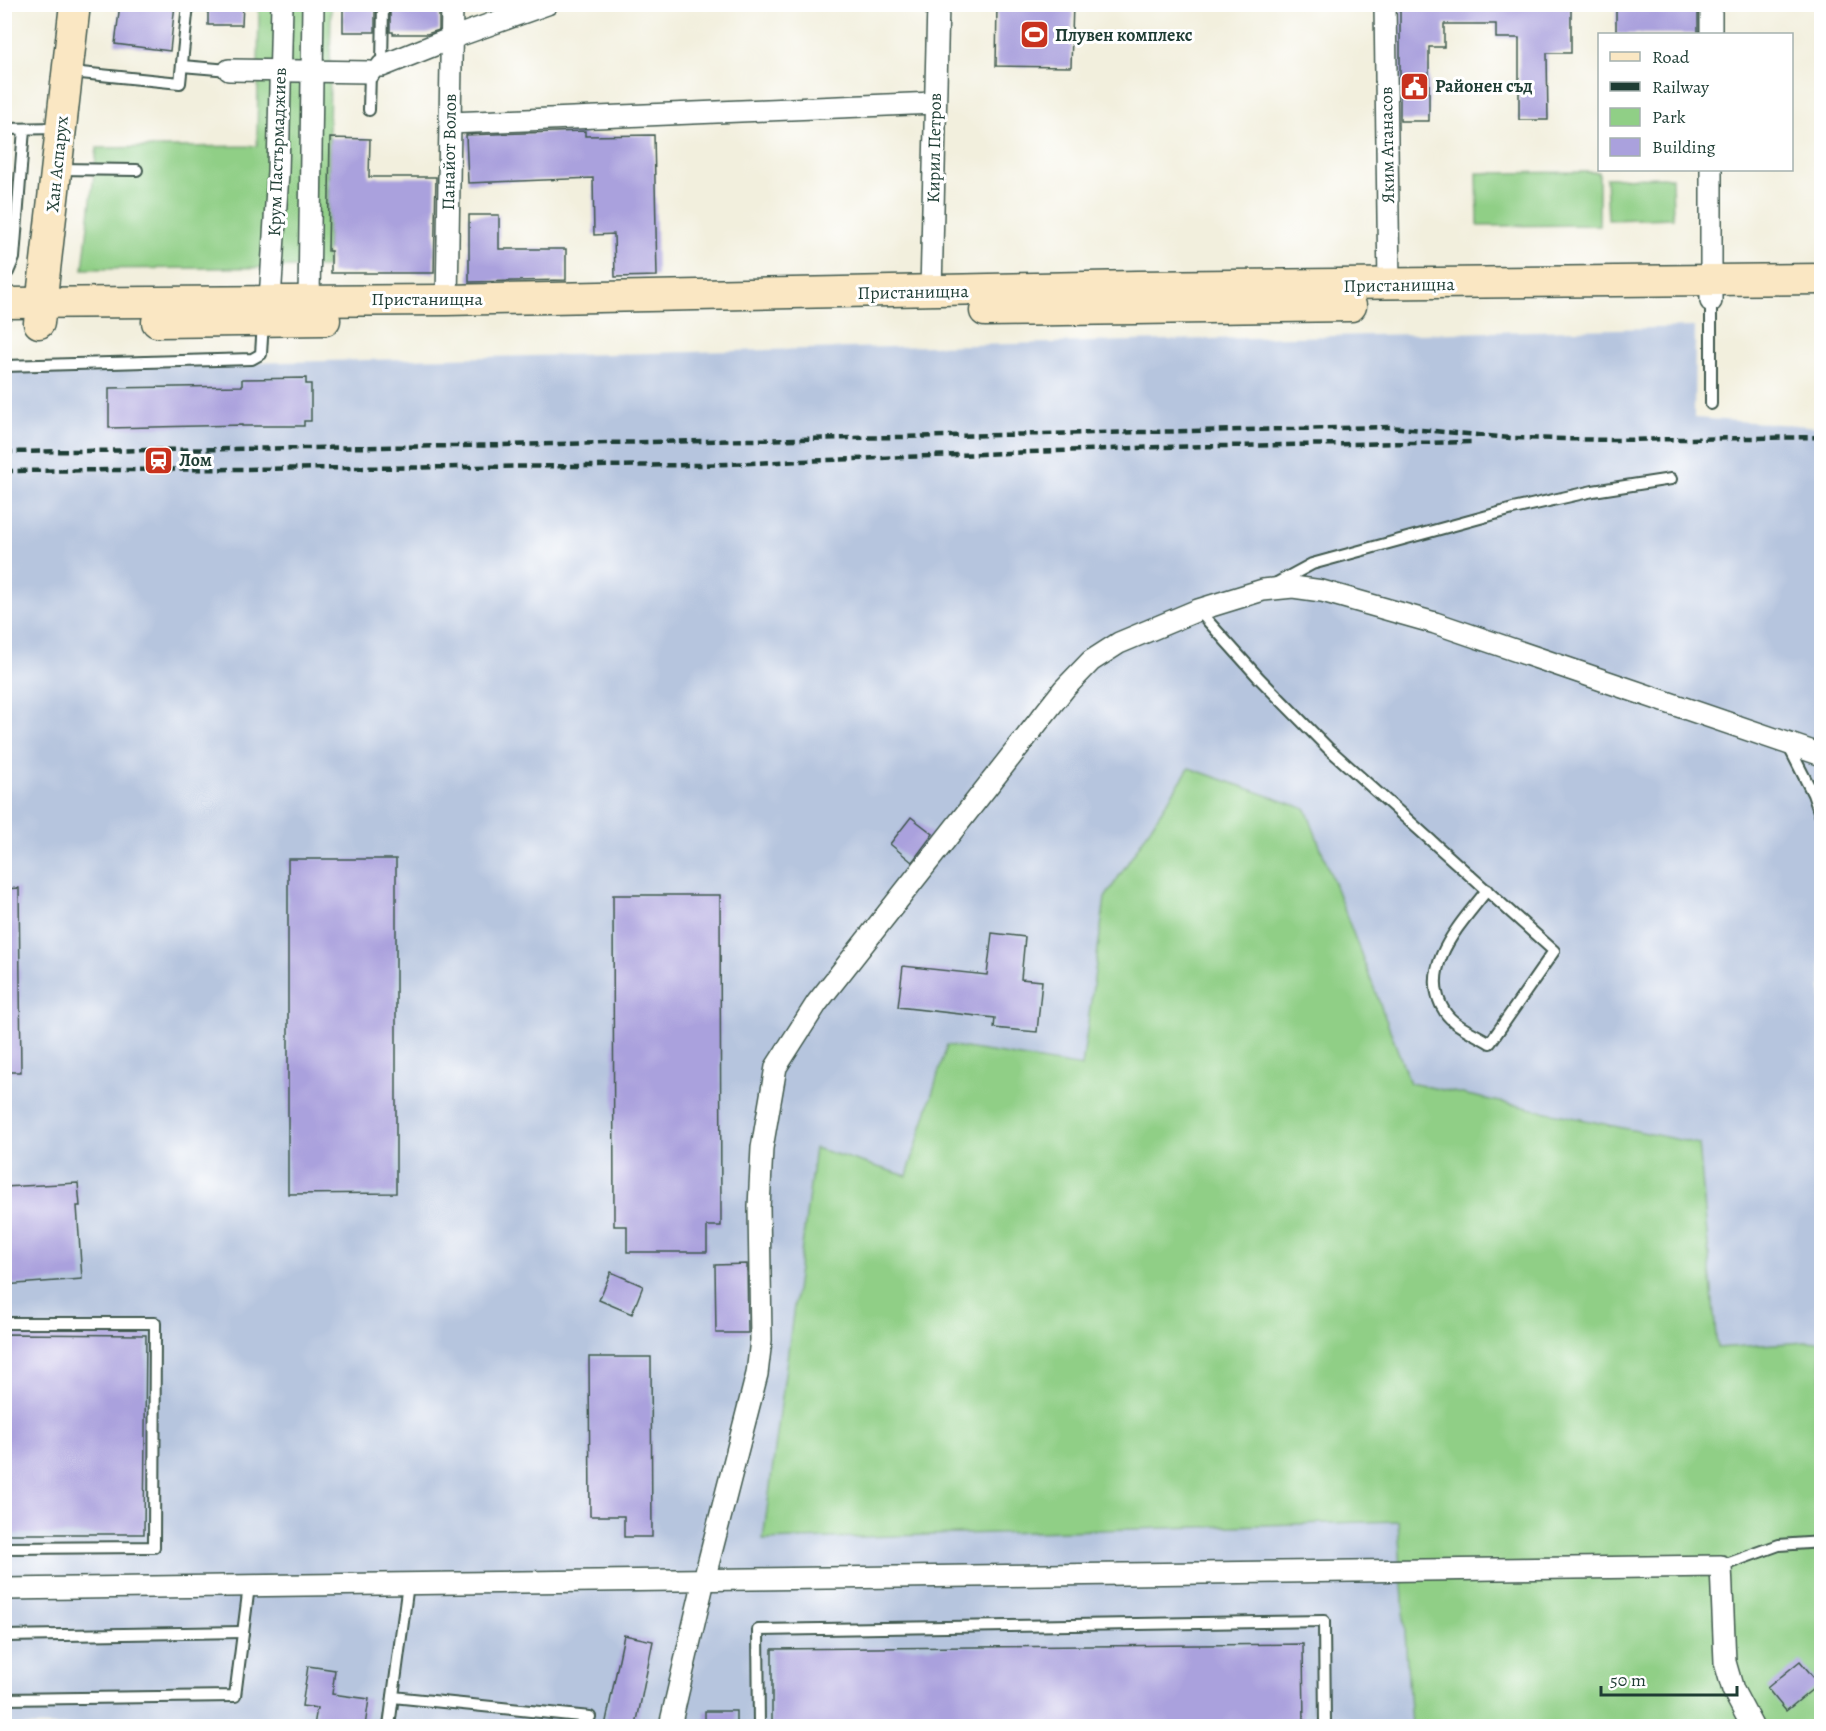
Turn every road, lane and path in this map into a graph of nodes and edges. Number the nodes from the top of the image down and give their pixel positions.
1 (75, 4) edge
2 (188, 4) edge
3 (282, 4) edge
4 (313, 4) edge
5 (383, 4) edge
6 (452, 4) edge
7 (547, 4) edge
8 (938, 4) edge
9 (1385, 4) edge
10 (1712, 4) edge
11 (1711, 33) edge
12 (452, 38) junction
13 (182, 66) junction
14 (376, 69) junction
15 (229, 70) joint
16 (281, 71) junction
17 (68, 72) junction
18 (312, 72) junction
19 (934, 103) junction
20 (369, 111) dead end
21 (450, 123) junction
22 (61, 128) junction
23 (4, 129) edge
24 (24, 129) junction
25 (57, 169) junction
26 (137, 170) dead end
27 (1711, 171) edge
28 (4, 275) edge
29 (1821, 279) edge
30 (1389, 285) junction
31 (931, 291) junction
32 (1711, 291) junction
33 (309, 300) junction
34 (447, 300) junction
35 (1821, 300) edge
36 (4, 303) edge
37 (266, 311) junction
38 (41, 313) junction
39 (4, 323) edge
40 (4, 366) edge
41 (1711, 404) dead end
42 (1671, 479) dead end
43 (1263, 590) junction
44 (1198, 610) junction
45 (1788, 745) junction
46 (1821, 755) edge
47 (1821, 820) edge
48 (1486, 890) junction
49 (4, 1323) edge
50 (1821, 1542) edge
51 (4, 1548) edge
52 (1721, 1566) junction
53 (704, 1580) junction
54 (408, 1584) junction
55 (249, 1586) junction
56 (4, 1588) edge
57 (243, 1632) junction
58 (4, 1636) edge
59 (393, 1697) junction
60 (4, 1699) edge
61 (590, 1717) dead end
62 (389, 1726) edge
63 (670, 1726) edge
64 (759, 1726) edge
65 (1324, 1726) edge
66 (1752, 1726) edge

1 - 17 main road, Хан Аспарух
2 - 13 lane
3 - 16 street, Крум Пастърмаджиев
4 - 18 street, Крум Пастърмаджиев
5 - 14 lane
6 - 12 street, Панайот Волов
7 - 12 street
8 - 19 street, Кирил Петров
9 - 30 street, Яким Атанасов
10 - 11 street
12 - 14 street
12 - 21 street, Панайот Волов
13 - 15 lane
13 - 17 lane
14 - 18 street
14 - 20 lane
15 - 16 street
16 - 18 street
16 - 37 street, Крум Пастърмаджиев
17 - 22 main road, Хан Аспарух
18 - 33 street, Крум Пастърмаджиев
19 - 21 street
19 - 31 street, Кирил Петров
21 - 34 street, Панайот Волов
22 - 24 lane
22 - 25 main road, Хан Аспарух
23 - 24 lane
24 - 28 lane
25 - 26 lane
25 - 38 main road, Хан Аспарух
27 - 32 street
29 - 32 main road, Пристанищна
30 - 31 main road, Пристанищна
30 - 32 main road, Пристанищна
31 - 34 main road, Пристанищна
32 - 35 main road, Пристанищна
32 - 37 main road, Пристанищна
32 - 41 lane
33 - 34 main road, Пристанищна
33 - 37 main road, Пристанищна
36 - 38 main road, Пристанищна
37 - 38 main road, Пристанищна
37 - 40 lane
38 - 39 main road, Пристанищна
42 - 43 lane
43 - 44 street
43 - 45 street
44 - 48 lane
44 - 53 street
45 - 46 street
45 - 47 lane
48 - 48 lane
49 - 51 lane
50 - 52 lane
52 - 53 street
52 - 66 street
53 - 54 street
53 - 63 street
54 - 55 street
54 - 59 lane
55 - 56 street
55 - 57 lane
57 - 58 lane
57 - 60 lane
59 - 61 lane
59 - 62 lane
64 - 65 lane

